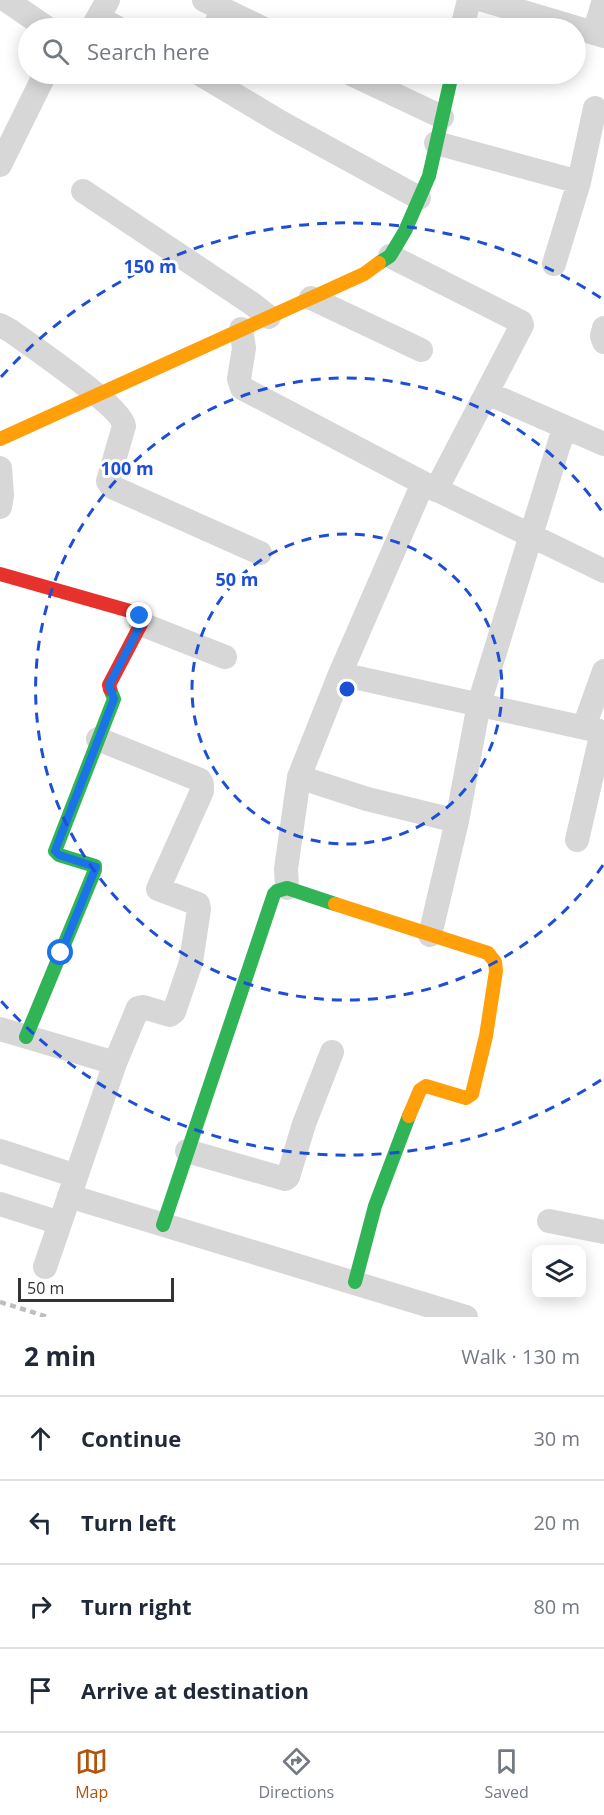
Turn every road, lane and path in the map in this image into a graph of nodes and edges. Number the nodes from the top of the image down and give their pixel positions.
1 (6, 0) edge
2 (469, 0) edge
3 (483, 0) edge
4 (604, 0) edge
5 (214, 12) edge
6 (32, 18) edge
7 (232, 18) edge
8 (464, 18) edge
9 (544, 18) edge
10 (599, 34) edge
11 (40, 84) edge
12 (218, 84) edge
13 (372, 84) edge
14 (450, 84) edge
15 (596, 108) dead end
16 (442, 117) junction
17 (436, 143) junction
18 (0, 165) edge
19 (579, 182) junction
20 (83, 191) dead end
21 (419, 198) junction
22 (390, 256) junction
23 (554, 264) dead end
24 (311, 298) junction
25 (269, 317) junction
26 (0, 325) edge
27 (604, 328) edge
28 (242, 329) junction
29 (604, 342) edge
30 (421, 350) dead end
31 (487, 393) junction
32 (96, 394) junction
33 (564, 428) junction
34 (0, 439) edge
35 (604, 444) edge
36 (0, 468) edge
37 (429, 486) junction
38 (0, 507) edge
39 (530, 535) junction
40 (261, 553) dead end
41 (604, 571) edge
42 (0, 574) edge
43 (141, 624) junction
44 (225, 657) dead end
45 (604, 672) edge
46 (340, 674) junction
47 (479, 704) junction
48 (584, 727) junction
49 (98, 739) junction
50 (299, 777) junction
51 (457, 821) junction
52 (578, 840) dead end
53 (287, 888) junction
54 (430, 935) junction
55 (0, 1029) edge
56 (26, 1037) junction
57 (332, 1052) dead end
58 (115, 1064) junction
59 (0, 1151) edge
60 (187, 1151) junction
61 (72, 1186) junction
62 (0, 1204) edge
63 (549, 1221) dead end
64 (60, 1223) junction
65 (163, 1224) junction
66 (604, 1233) edge
67 (45, 1267) dead end
68 (355, 1282) junction
69 (466, 1317) edge

1 - 6 street
2 - 8 street
3 - 9 street
4 - 10 street
5 - 7 street
11 - 18 street
12 - 21 street
13 - 16 street
14 - 16 street
15 - 19 street
16 - 17 street
17 - 19 street
17 - 21 street
19 - 23 street
20 - 25 street
21 - 22 street
22 - 24 street
22 - 31 street
24 - 25 street
24 - 30 street
25 - 28 street
26 - 32 street
27 - 29 street
28 - 32 street
28 - 37 street
31 - 33 street
31 - 37 street
32 - 34 street
32 - 40 street
33 - 35 street
33 - 39 street
36 - 38 street
37 - 39 street
37 - 46 street
39 - 41 street
39 - 47 street
42 - 43 street
43 - 44 street
43 - 49 street
45 - 48 street
46 - 47 street
46 - 50 street
47 - 48 street
47 - 51 street
48 - 52 street
49 - 56 street
49 - 58 street
50 - 51 street
50 - 53 street
51 - 54 street
53 - 54 street
53 - 60 street
54 - 68 street
55 - 56 street
56 - 58 street
57 - 60 street
58 - 61 street
59 - 61 street
60 - 65 street
61 - 64 street
61 - 65 street
62 - 64 street
63 - 66 street
64 - 67 street
65 - 68 street
68 - 69 street

